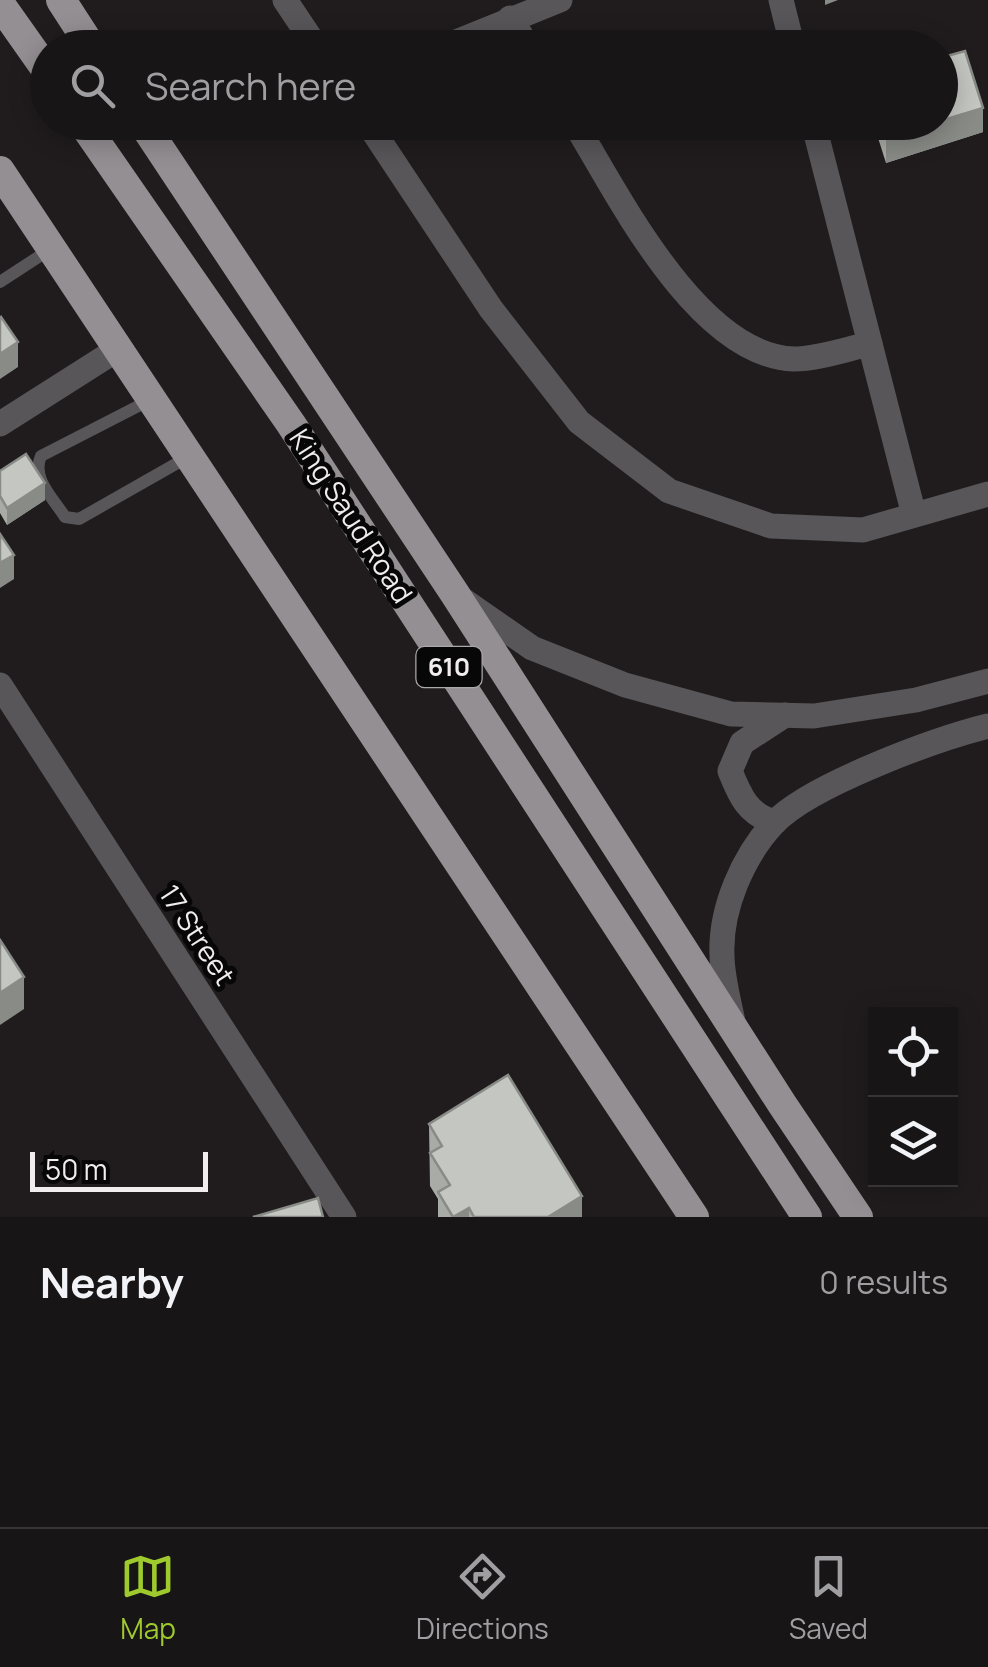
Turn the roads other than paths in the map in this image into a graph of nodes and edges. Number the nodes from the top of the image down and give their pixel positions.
1 (61, 0) edge
2 (286, 0) edge
3 (560, 0) edge
4 (781, 0) edge
5 (0, 4) edge
6 (510, 18) junction
7 (80, 30) edge
8 (305, 30) edge
9 (482, 30) edge
10 (517, 30) edge
11 (788, 30) edge
12 (30, 46) edge
13 (94, 140) edge
14 (154, 140) edge
15 (379, 140) edge
16 (585, 140) edge
17 (818, 140) edge
18 (0, 171) edge
19 (52, 248) junction
20 (0, 282) edge
21 (870, 344) junction
22 (118, 348) junction
23 (150, 400) junction
24 (0, 424) edge
25 (188, 456) junction
26 (988, 494) edge
27 (914, 515) junction
28 (455, 594) junction
29 (988, 681) edge
30 (0, 685) edge
31 (785, 715) junction
32 (988, 726) edge
33 (775, 822) junction
34 (734, 1028) junction
35 (344, 1217) edge
36 (694, 1217) edge
37 (807, 1217) edge
38 (858, 1217) edge

1 - 7 main road
2 - 8 street
3 - 6 street
4 - 11 street
5 - 12 main road
6 - 9 street
6 - 10 street
13 - 37 main road, King Saud Road / 610
14 - 28 main road
15 - 27 street
16 - 21 street
17 - 21 street
18 - 19 main road
19 - 20 lane
19 - 22 main road
21 - 27 street
22 - 23 main road
22 - 24 street
23 - 25 main road
23 - 25 lane
25 - 36 main road
26 - 27 street
28 - 31 street
28 - 34 main road
29 - 31 street
30 - 35 street, 17 Street
31 - 33 street
32 - 33 street
33 - 34 street
34 - 38 main road

